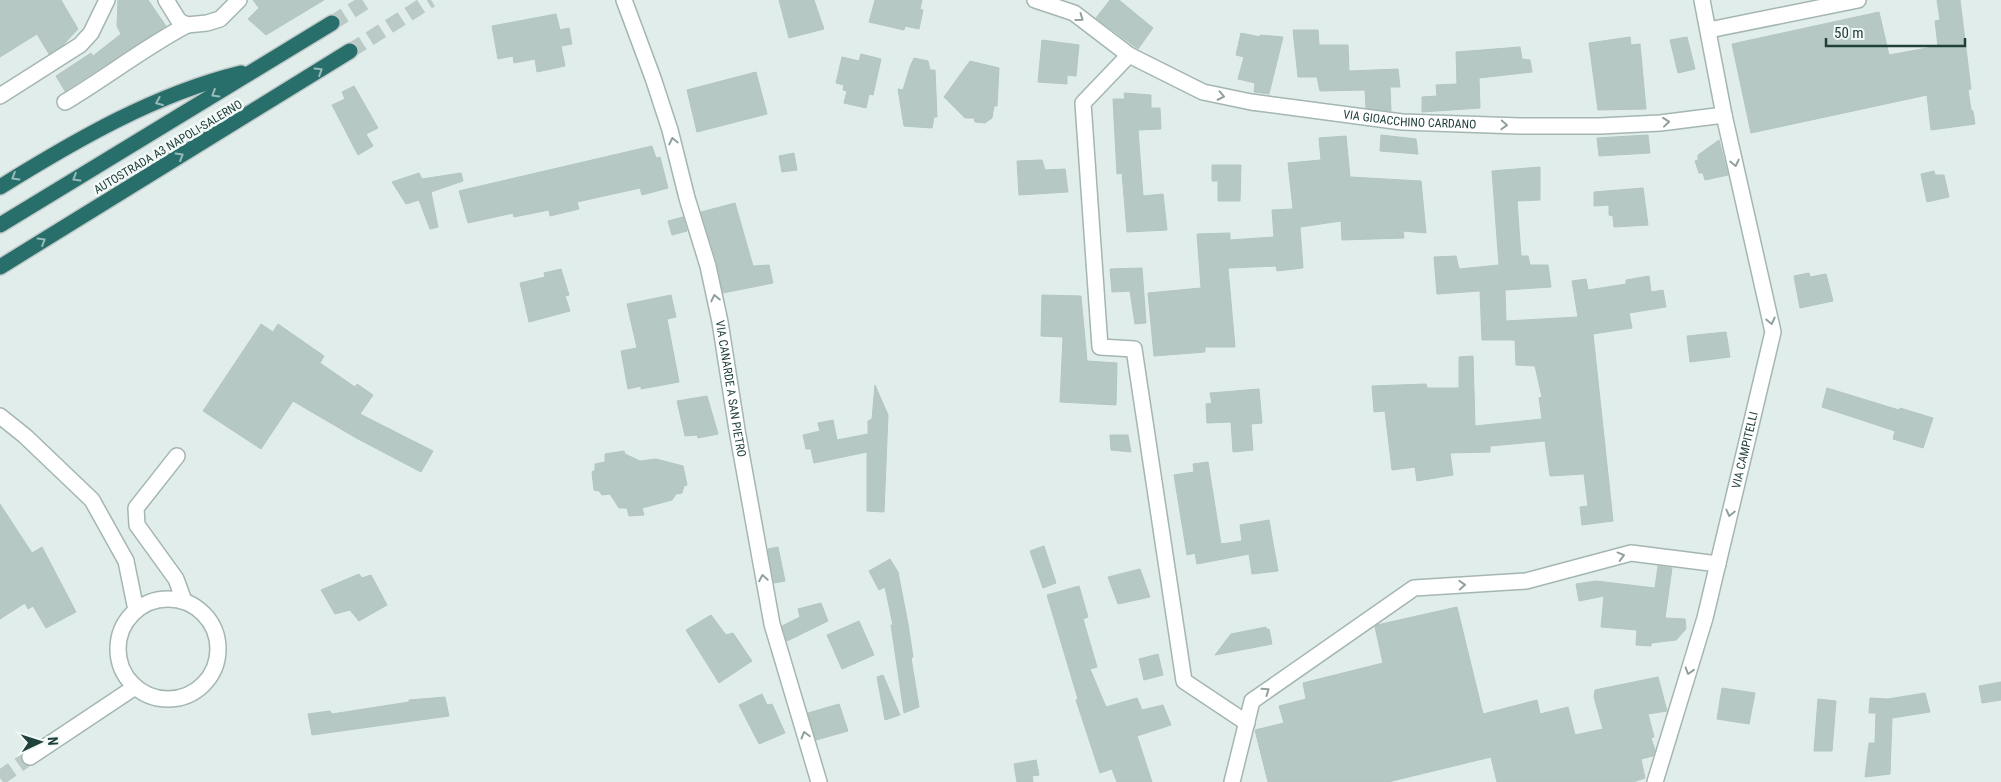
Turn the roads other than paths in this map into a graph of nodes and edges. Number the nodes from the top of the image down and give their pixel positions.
1 (107, 0) edge
2 (166, 0) edge
3 (239, 0) edge
4 (624, 0) edge
5 (1035, 0) edge
6 (1702, 0) edge
7 (1858, 0) edge
8 (332, 23) tunnel mouth
9 (187, 25) junction
10 (1709, 30) junction
11 (350, 51) tunnel mouth
12 (1129, 56) junction
13 (255, 70) junction
14 (0, 96) edge
15 (65, 102) dead end
16 (1724, 115) junction
17 (0, 187) edge
18 (0, 224) edge
19 (0, 267) edge
20 (0, 416) edge
21 (177, 456) dead end
22 (1718, 564) junction
23 (184, 601) junction
24 (136, 610) junction
25 (135, 687) junction
26 (1247, 723) junction
27 (30, 757) tunnel mouth
28 (819, 782) edge
29 (1232, 782) edge
30 (1655, 782) edge

1 - 14 street
2 - 9 street
3 - 9 street
28 -> 4 street, VIA CANARDE A SAN PIETRO
5 -> 12 street, VIA GIOACCHINO CARDANO
6 - 10 street
7 - 10 street
8 - 13 highway, AUTOSTRADA A3 NAPOLI-SALERNO
9 - 15 street
10 - 16 street
19 -> 11 highway, AUTOSTRADA A3 NAPOLI-SALERNO
12 -> 16 street, VIA GIOACCHINO CARDANO
12 - 26 street
13 -> 17 highway
13 -> 18 highway, AUTOSTRADA A3 NAPOLI-SALERNO
16 -> 22 street, VIA CAMPITELLI
20 - 24 street
21 - 23 street
26 -> 22 street
22 -> 30 street, VIA CAMPITELLI
23 - 24 street
23 - 25 street
24 - 25 street
25 - 27 street
26 - 29 street

